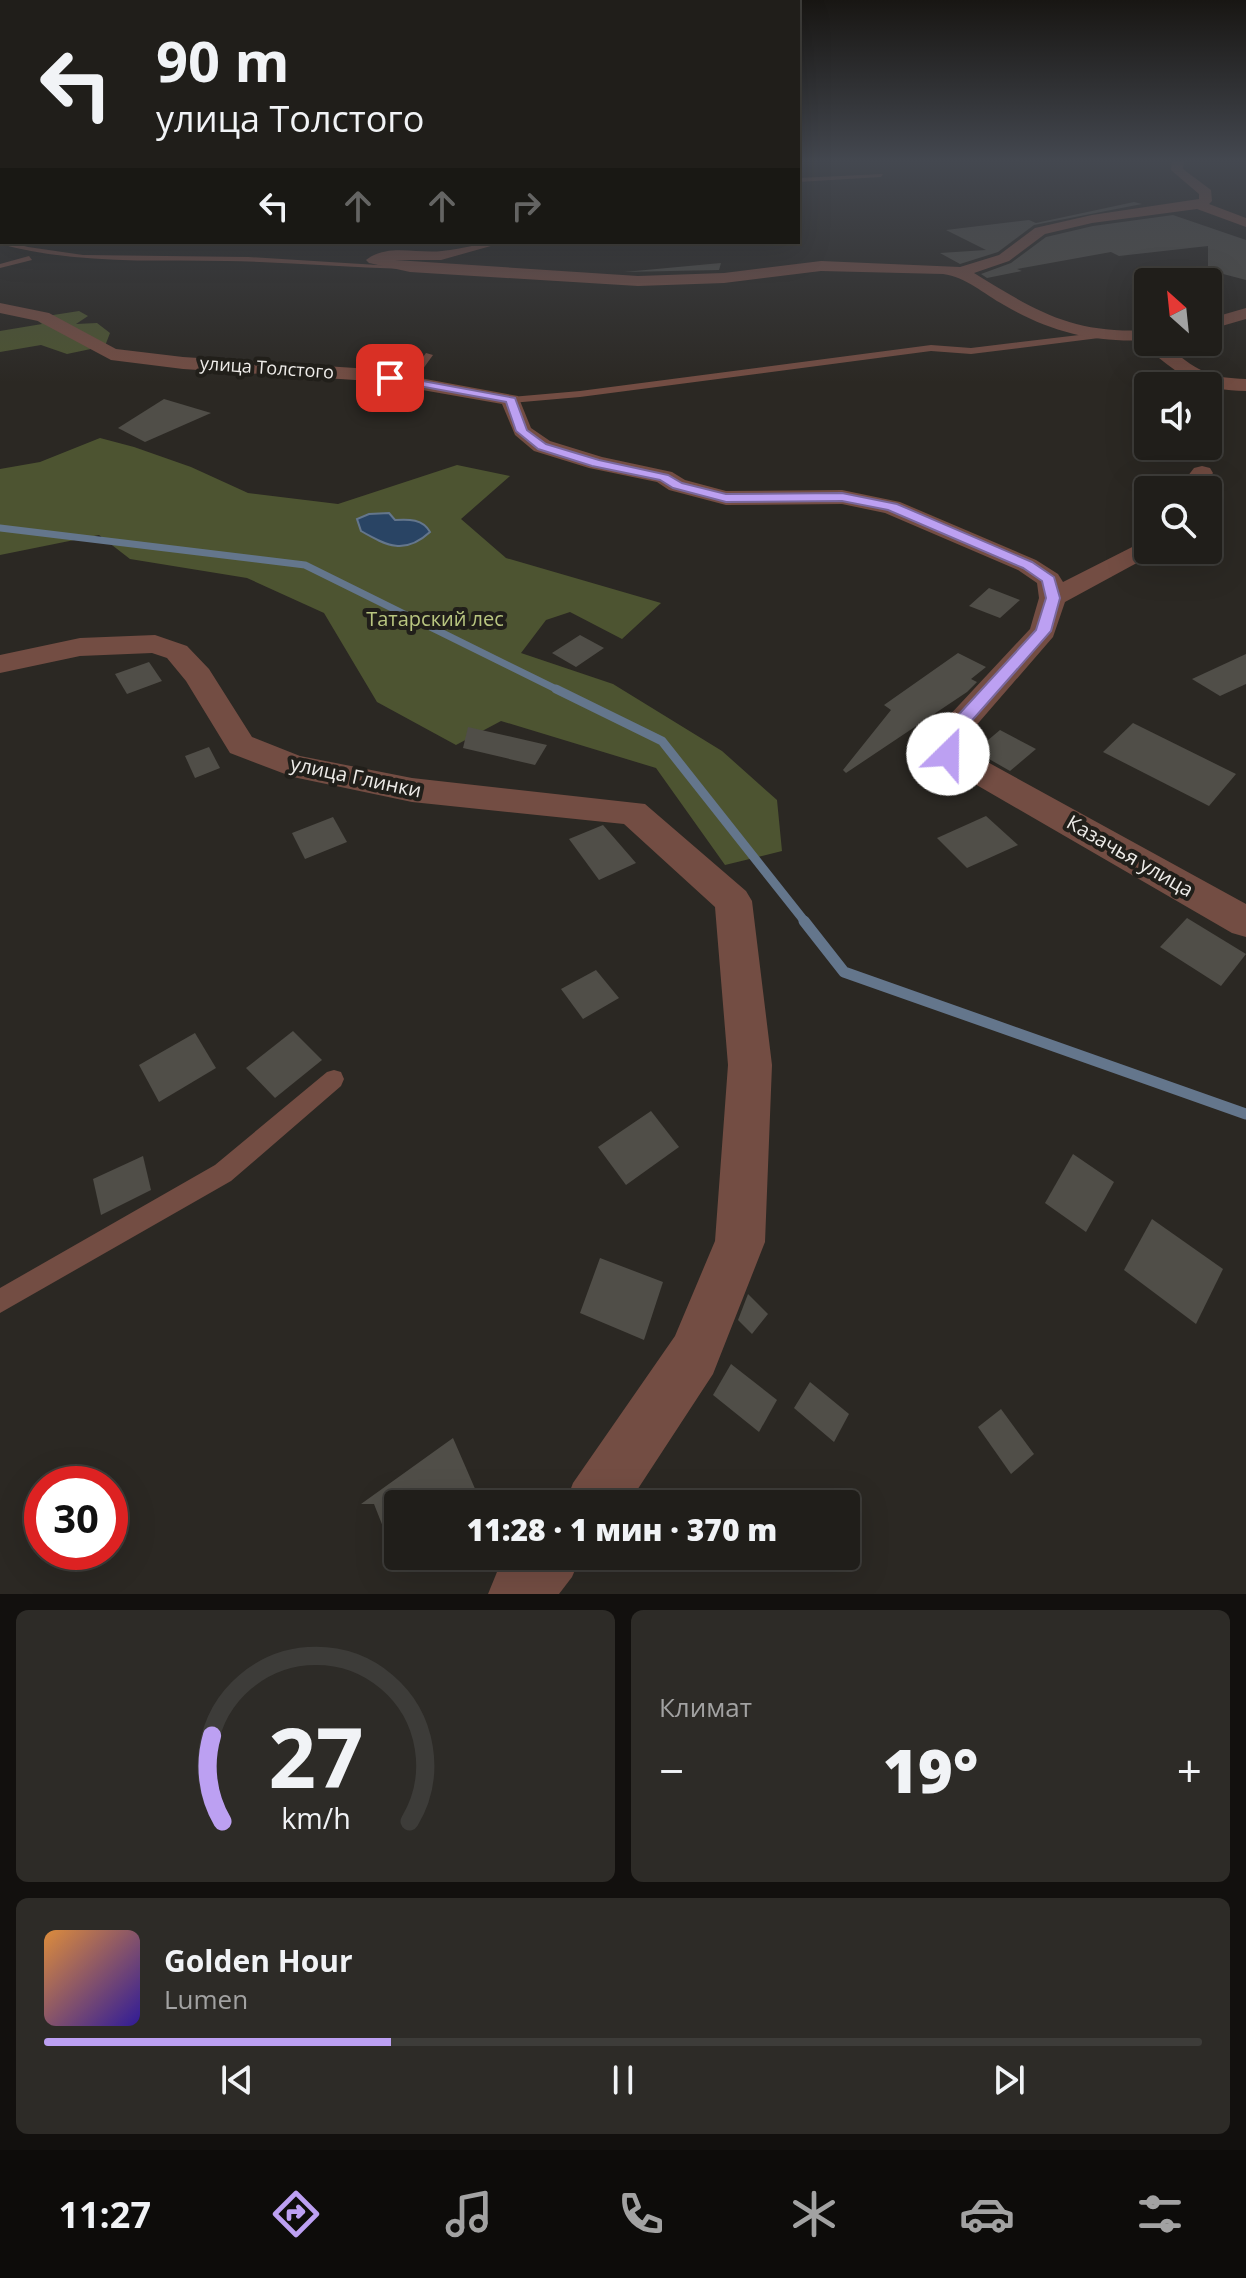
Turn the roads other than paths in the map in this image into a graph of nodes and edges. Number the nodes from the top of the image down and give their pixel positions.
1 (1037, 233) edge
2 (5, 244) edge
3 (490, 244) edge
4 (31, 255) junction
5 (2, 266) edge
6 (410, 267) junction
7 (961, 272) junction
8 (0, 308) edge
9 (1246, 313) edge
10 (1222, 321) edge
11 (1096, 336) junction
12 (1134, 339) edge
13 (429, 355) dead end
14 (1172, 356) edge
15 (409, 382) junction
16 (1246, 385) edge
17 (511, 400) junction
18 (1134, 555) edge
19 (1053, 598) junction
20 (0, 664) edge
21 (1246, 922) edge
22 (334, 1079) dead end
23 (0, 1301) edge
24 (603, 1490) edge
25 (539, 1570) edge
26 (519, 1594) edge

1 - 7 street
2 - 4 lane
3 - 6 street
4 - 5 lane
4 - 6 lane
6 - 7 street
7 - 11 street
8 - 15 street, улица Толстого
9 - 10 street
11 - 12 street
11 - 17 lane
13 - 15 lane
14 - 16 street
15 - 17 street, улица Толстого
17 - 19 street
18 - 19 street
19 - 21 street, Казачья улица
20 - 24 street, улица Глинки
22 - 23 lane
25 - 26 street

